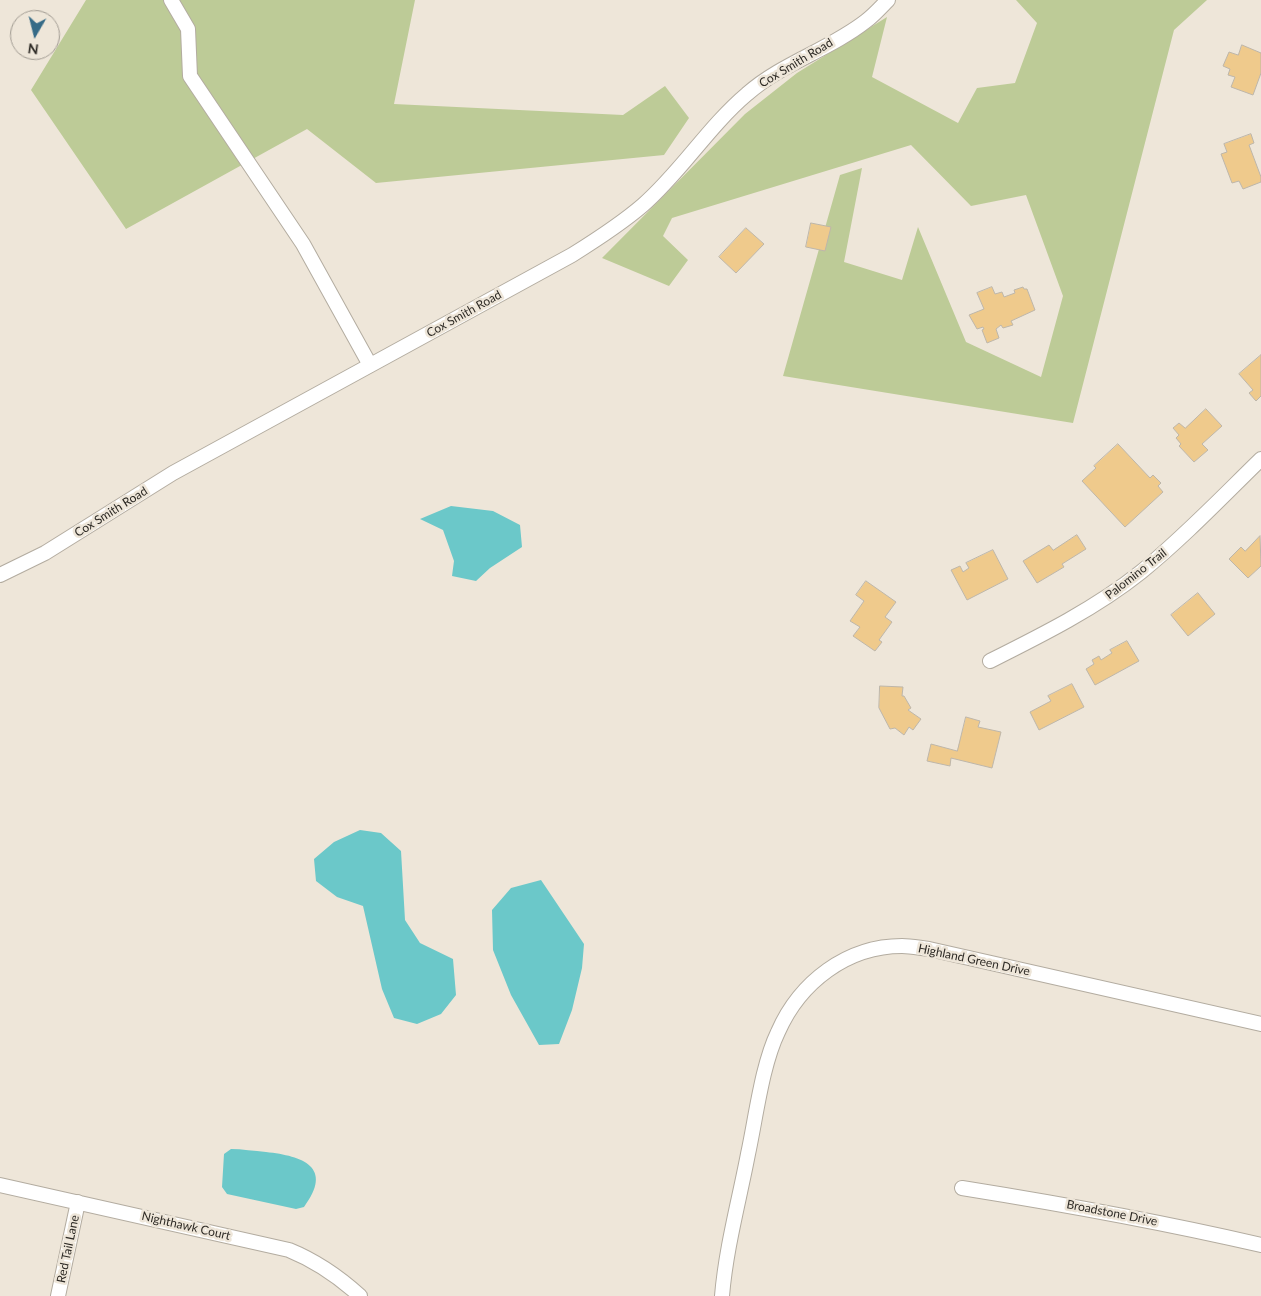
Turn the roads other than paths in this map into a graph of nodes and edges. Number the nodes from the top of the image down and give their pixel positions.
1 (171, 0) edge
2 (888, 0) edge
3 (370, 365) junction
4 (1261, 459) edge
5 (0, 575) edge
6 (990, 661) dead end
7 (1261, 1024) edge
8 (0, 1185) edge
9 (962, 1188) dead end
10 (78, 1202) junction
11 (1261, 1245) edge
12 (58, 1296) edge
13 (360, 1296) edge
14 (722, 1296) edge

1 - 3 street
2 - 3 street, Cox Smith Road
3 - 5 street, Cox Smith Road
4 - 6 street, Palomino Trail
7 - 14 street, Highland Green Drive
8 - 10 street, Nighthawk Court
9 - 11 street, Broadstone Drive
10 - 12 street, Red Tail Lane
10 - 13 street, Nighthawk Court

